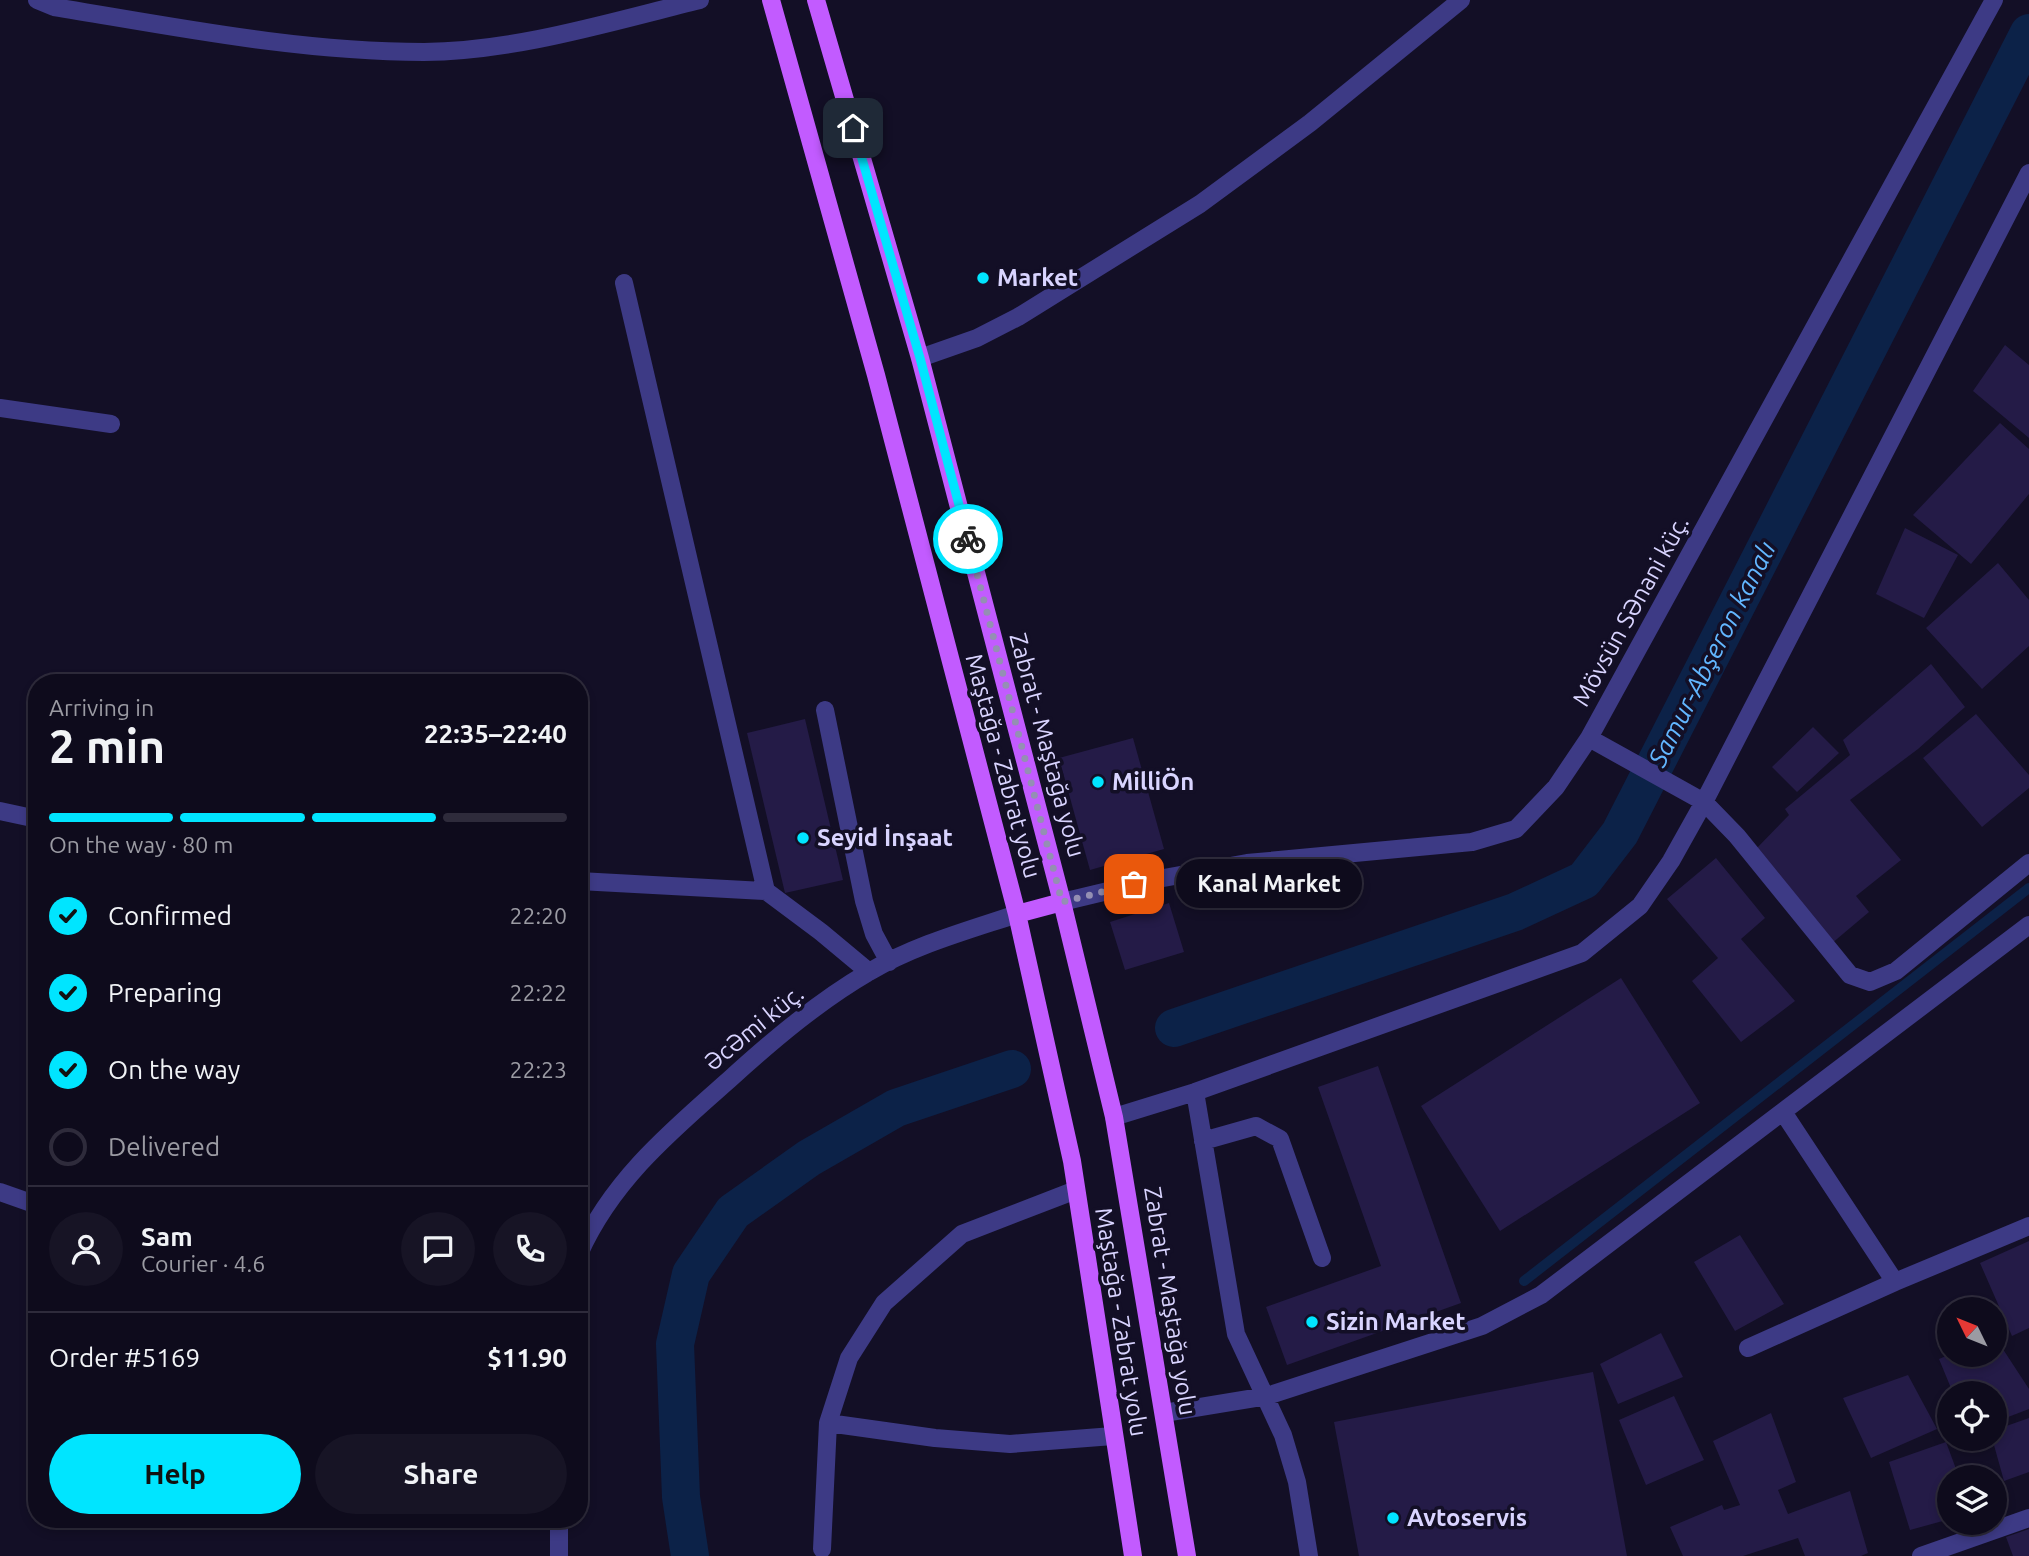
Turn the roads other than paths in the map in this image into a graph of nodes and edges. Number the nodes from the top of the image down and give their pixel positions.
1 (37, 0) edge
2 (701, 0) edge
3 (771, 0) edge
4 (816, 0) edge
5 (1461, 0) edge
6 (1994, 0) edge
7 (2029, 173) edge
8 (624, 283) dead end
9 (920, 358) junction
10 (0, 408) edge
11 (111, 424) dead end
12 (825, 710) dead end
13 (1589, 738) junction
14 (1704, 802) junction
15 (0, 811) edge
16 (28, 817) edge
17 (2029, 863) edge
18 (588, 881) edge
19 (766, 891) junction
20 (1062, 902) junction
21 (1017, 914) junction
22 (2029, 925) edge
23 (889, 962) junction
24 (869, 972) junction
25 (1195, 1091) junction
26 (1783, 1112) junction
27 (1114, 1117) junction
28 (1203, 1141) junction
29 (1076, 1190) junction
30 (0, 1192) edge
31 (28, 1202) edge
32 (2029, 1226) edge
33 (588, 1233) edge
34 (1322, 1258) dead end
35 (1895, 1282) junction
36 (1748, 1348) dead end
37 (1267, 1396) junction
38 (1164, 1413) junction
39 (828, 1423) junction
40 (1113, 1436) junction
41 (2029, 1518) edge
42 (559, 1528) edge
43 (822, 1549) dead end
44 (559, 1556) edge
45 (1133, 1556) edge
46 (1187, 1556) edge
47 (1309, 1556) edge
48 (1921, 1556) edge

1 - 2 street
3 - 21 main road, Maştağa - Zabrat yolu
4 - 9 main road, Zabrat - Maştağa yolu
5 - 9 street
6 - 13 street, Mövsün Sənani küç.
7 - 14 street
8 - 19 street
9 - 20 main road, Zabrat - Maştağa yolu
10 - 11 street
12 - 23 street
13 - 14 street
13 - 20 street, Mövsün Sənani küç.
14 - 17 street
14 - 25 street
15 - 16 street
18 - 19 street
19 - 24 street
20 - 21 main road
20 - 27 main road, Zabrat - Maştağa yolu
21 - 23 street, Əcəmi küç.
21 - 29 main road, Maştağa - Zabrat yolu
22 - 26 street
23 - 24 street, Əcəmi küç.
24 - 33 street, Əcəmi küç.
25 - 27 street
25 - 28 street
26 - 35 street
26 - 37 street
27 - 38 main road, Zabrat - Maştağa yolu
28 - 34 street
28 - 37 street
29 - 39 street
29 - 40 main road, Maştağa - Zabrat yolu
30 - 31 street
32 - 35 street
35 - 36 street
37 - 38 street
37 - 47 street
38 - 46 main road, Zabrat - Maştağa yolu
39 - 40 street
39 - 43 street
40 - 45 main road, Maştağa - Zabrat yolu
41 - 48 street
42 - 44 street

